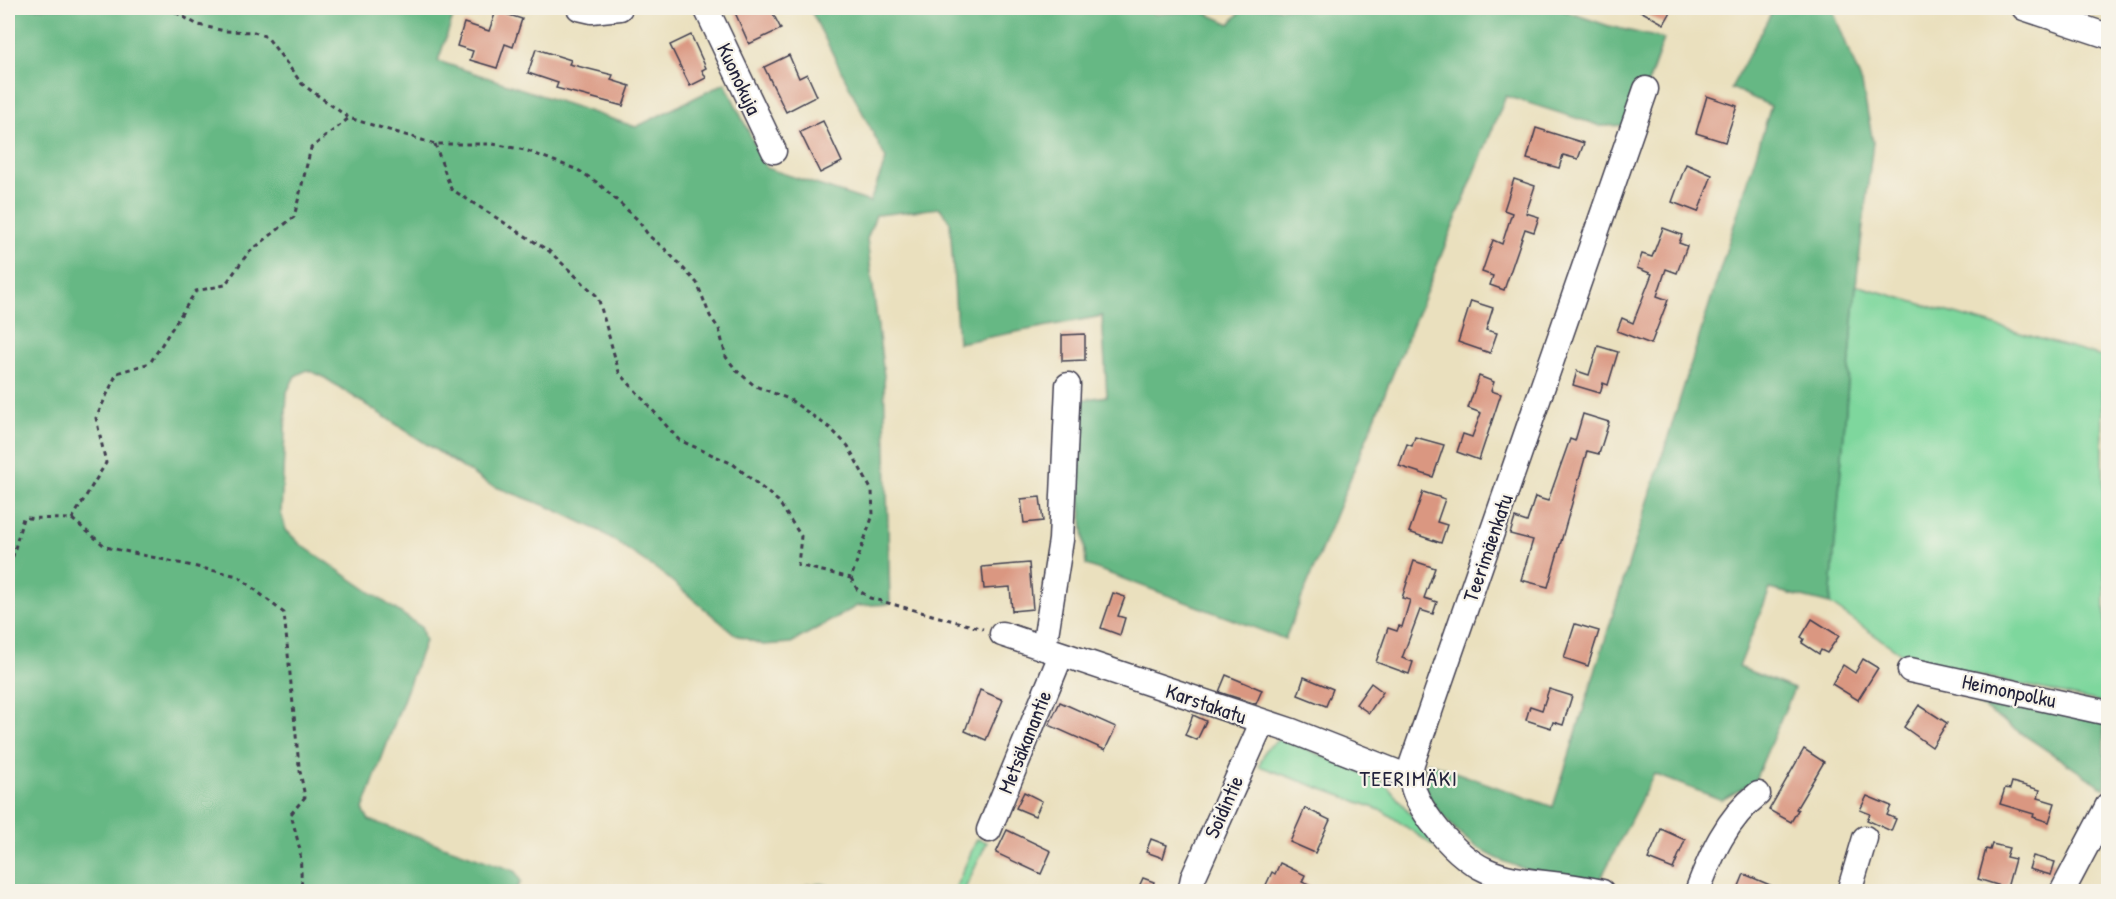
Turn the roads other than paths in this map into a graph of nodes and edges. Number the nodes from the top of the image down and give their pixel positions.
1 (579, 8) edge
2 (620, 8) edge
3 (706, 8) edge
4 (2024, 8) edge
5 (2109, 36) edge
6 (1646, 89) dead end
7 (774, 151) dead end
8 (1068, 385) dead end
9 (1002, 634) road end
10 (1052, 651) junction
11 (1910, 670) dead end
12 (2109, 713) edge
13 (1262, 723) junction
14 (1409, 777) junction
15 (1758, 794) dead end
16 (2109, 805) edge
17 (989, 830) dead end
18 (1865, 838) dead end
19 (1519, 886) edge
20 (1190, 891) edge
21 (1602, 891) edge
22 (1697, 891) edge
23 (1849, 891) edge
24 (2062, 891) edge

1 - 2 street
3 - 7 street, Kuonokuja
4 - 5 street
6 - 14 street, Teerimäenkatu
8 - 10 street, Metsäkanantie
9 - 10 street, Karstakatu
10 - 13 street, Karstakatu
10 - 17 street, Metsäkanantie
11 - 12 street, Heimonpolku
13 - 14 street, Karstakatu
13 - 20 street, Soidintie
14 - 19 street
15 - 22 street
16 - 24 street
18 - 23 street
19 - 21 street

